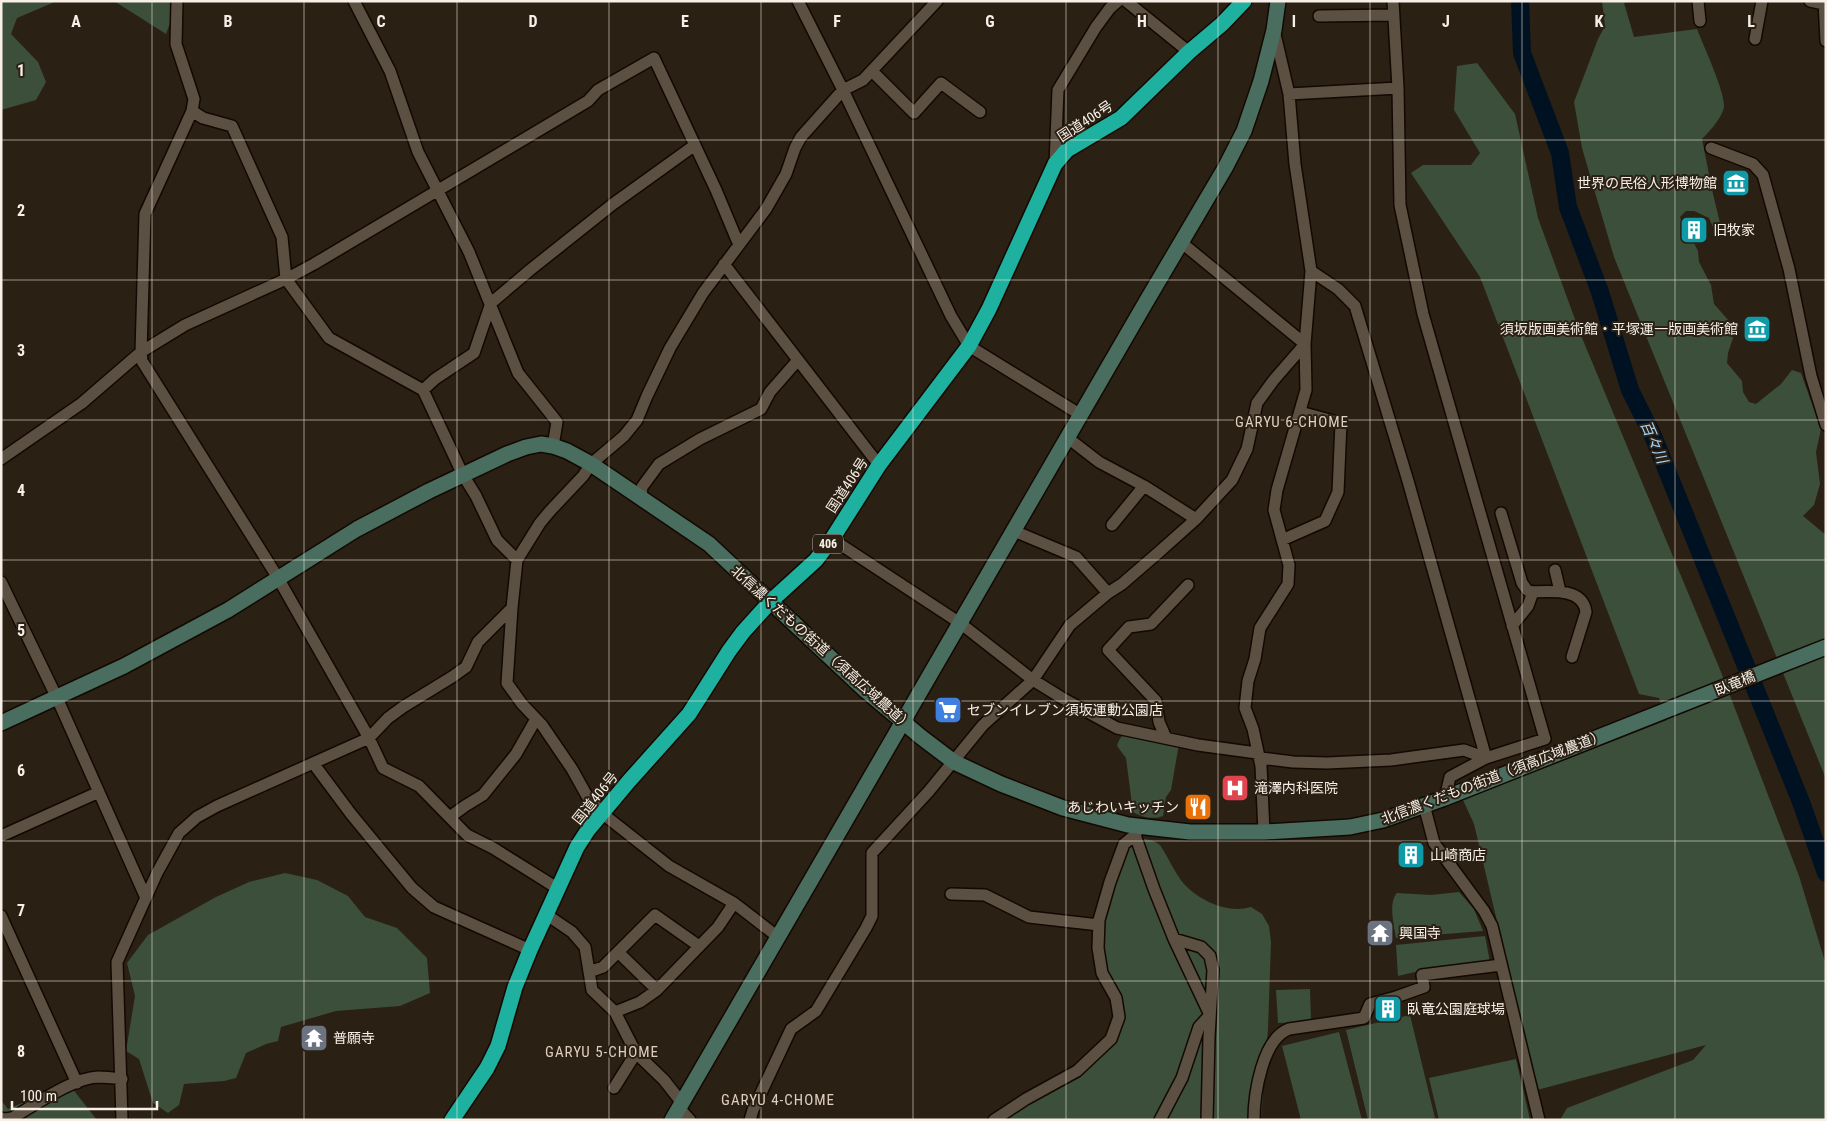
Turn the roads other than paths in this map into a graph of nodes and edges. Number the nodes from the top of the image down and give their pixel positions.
1 (177, 1) edge
2 (354, 1) edge
3 (798, 1) edge
4 (937, 1) edge
5 (1118, 1) edge
6 (1126, 1) edge
7 (1244, 1) edge
8 (1278, 1) edge
9 (1393, 1) edge
10 (1698, 1) edge
11 (1762, 1) edge
12 (1810, 1) edge
13 (1824, 3) edge
14 (1394, 15) junction
15 (1319, 16) dead end
16 (1700, 21) dead end
17 (1274, 30) junction
18 (1755, 39) dead end
19 (1826, 41) edge
20 (1189, 52) junction
21 (872, 71) junction
22 (1398, 88) junction
23 (843, 90) junction
24 (1289, 94) junction
25 (192, 111) junction
26 (980, 112) dead end
27 (695, 145) junction
28 (1711, 148) dead end
29 (1055, 164) junction
30 (438, 189) junction
31 (1182, 243) junction
32 (739, 245) junction
33 (724, 264) junction
34 (1311, 271) junction
35 (286, 279) junction
36 (491, 303) junction
37 (1306, 344) junction
38 (969, 346) junction
39 (141, 352) junction
40 (798, 360) junction
41 (423, 390) junction
42 (1300, 412) junction
43 (1081, 415) junction
44 (1826, 426) edge
45 (1068, 438) junction
46 (553, 446) junction
47 (1, 459) edge
48 (592, 464) junction
49 (879, 465) junction
50 (463, 475) junction
51 (1144, 486) junction
52 (641, 497) junction
53 (1501, 513) dead end
54 (1196, 519) junction
55 (1112, 525) dead end
56 (1014, 531) junction
57 (832, 539) junction
58 (1282, 540) junction
59 (517, 560) junction
60 (1555, 570) dead end
61 (278, 578) junction
62 (1, 582) edge
63 (1188, 584) dead end
64 (1560, 591) junction
65 (1533, 592) junction
66 (1108, 593) junction
67 (771, 601) junction
68 (512, 608) junction
69 (960, 623) junction
70 (1512, 626) junction
71 (1826, 647) edge
72 (1572, 657) dead end
73 (1034, 680) junction
74 (57, 698) junction
75 (536, 720) junction
76 (1644, 720) joint
77 (903, 722) junction
78 (1, 723) edge
79 (369, 738) junction
80 (1166, 738) junction
81 (1258, 753) junction
82 (1486, 758) junction
83 (954, 762) junction
84 (313, 763) junction
85 (99, 792) junction
86 (1445, 798) junction
87 (1424, 805) junction
88 (603, 814) junction
89 (450, 817) junction
90 (1137, 830) junction
91 (1264, 832) junction
92 (1, 836) edge
93 (558, 888) junction
94 (951, 894) dead end
95 (146, 898) junction
96 (734, 903) junction
97 (547, 915) junction
98 (1, 916) edge
99 (1099, 925) junction
100 (778, 937) junction
101 (1174, 939) junction
102 (699, 946) junction
103 (530, 950) junction
104 (618, 952) junction
105 (1501, 965) junction
106 (589, 972) junction
107 (657, 990) junction
108 (615, 1012) junction
109 (1210, 1015) junction
110 (636, 1053) junction
111 (122, 1079) junction
112 (77, 1083) junction
113 (614, 1088) dead end
114 (677, 1110) edge
115 (1, 1118) edge
116 (122, 1120) edge
117 (452, 1120) edge
118 (690, 1120) edge
119 (750, 1120) edge
120 (994, 1120) edge
121 (1160, 1120) edge
122 (1207, 1120) edge
123 (1254, 1120) edge
124 (1539, 1120) edge

1 - 25 street
2 - 30 street
3 - 23 street
4 - 21 street
5 - 29 street
6 - 20 street
7 - 20 highway, 国道406号 / 406
8 - 17 street
9 - 14 street
10 - 16 street
11 - 18 street
12 - 13 street
13 - 19 street
14 - 15 street
14 - 22 street
17 - 24 street
17 - 31 street
20 - 29 highway, 国道406号 / 406
21 - 23 street
21 - 26 street
22 - 24 street
22 - 70 street
23 - 32 street
23 - 38 street
24 - 34 street
25 - 35 street
25 - 39 street
27 - 30 street
27 - 32 street
27 - 36 street
28 - 44 street
29 - 38 highway, 国道406号 / 406
30 - 35 street
30 - 36 street
31 - 37 street
31 - 43 street
32 - 33 street
33 - 40 street
33 - 48 street
34 - 37 street
34 - 82 street
35 - 39 street
35 - 41 street
36 - 41 street
36 - 46 street
37 - 42 street
37 - 54 street
38 - 43 street
38 - 49 highway, 国道406号 / 406
39 - 47 street
39 - 61 street
40 - 49 street
40 - 52 street
41 - 50 street
42 - 58 street
42 - 58 street
43 - 45 street
45 - 51 street
45 - 56 street
46 - 48 street, 北信濃くだもの街道（須高広域農道）
46 - 50 street
48 - 52 street, 北信濃くだもの街道（須高広域農道）
48 - 59 street
49 - 57 highway, 国道406号 / 406
50 - 59 street
50 - 61 street
51 - 54 street
51 - 55 street
52 - 67 street, 北信濃くだもの街道（須高広域農道）
53 - 65 street
54 - 66 street
56 - 66 street
56 - 69 street
57 - 67 highway, 国道406号 / 406
57 - 69 street
58 - 81 street
59 - 68 street
60 - 64 street
61 - 74 street
61 - 79 street
62 - 74 street
63 - 80 street
64 - 65 street
64 - 72 street
65 - 70 street
66 - 73 street
67 - 77 street, 北信濃くだもの街道（須高広域農道）
67 - 88 highway, 国道406号 / 406
68 - 75 street
68 - 79 street
69 - 73 street
69 - 77 street
70 - 82 street
71 - 76 street, 臥竜橋
73 - 80 street
73 - 83 street
74 - 78 street
74 - 85 street
75 - 88 street
75 - 89 street
76 - 86 street, 北信濃くだもの街道（須高広域農道）
77 - 83 street, 北信濃くだもの街道（須高広域農道）
77 - 100 street
79 - 84 street
79 - 89 street
80 - 81 street
81 - 82 street
81 - 91 street
82 - 86 street
83 - 90 street, 北信濃くだもの街道（須高広域農道）
83 - 119 street
84 - 95 street
84 - 103 street
85 - 92 street
85 - 95 street
86 - 87 street, 北信濃くだもの街道（須高広域農道）
87 - 91 street, 北信濃くだもの街道（須高広域農道）
87 - 105 street
88 - 93 highway, 国道406号 / 406
88 - 96 street
89 - 93 street
90 - 91 street, 北信濃くだもの街道（須高広域農道）
90 - 99 street
90 - 101 street
93 - 97 highway, 国道406号 / 406
94 - 99 street
95 - 111 street
96 - 100 street
96 - 102 street
97 - 103 highway, 国道406号 / 406
97 - 106 street
98 - 112 street
99 - 120 street
100 - 114 street
101 - 109 street
101 - 109 street
102 - 104 street
102 - 107 street
103 - 117 highway, 国道406号 / 406
104 - 106 street
104 - 107 street
105 - 123 street
105 - 124 street
106 - 108 street
107 - 108 street
108 - 110 street
109 - 121 street
109 - 122 street
110 - 113 street
110 - 114 street
111 - 112 street
111 - 116 street
112 - 115 street
114 - 118 street

